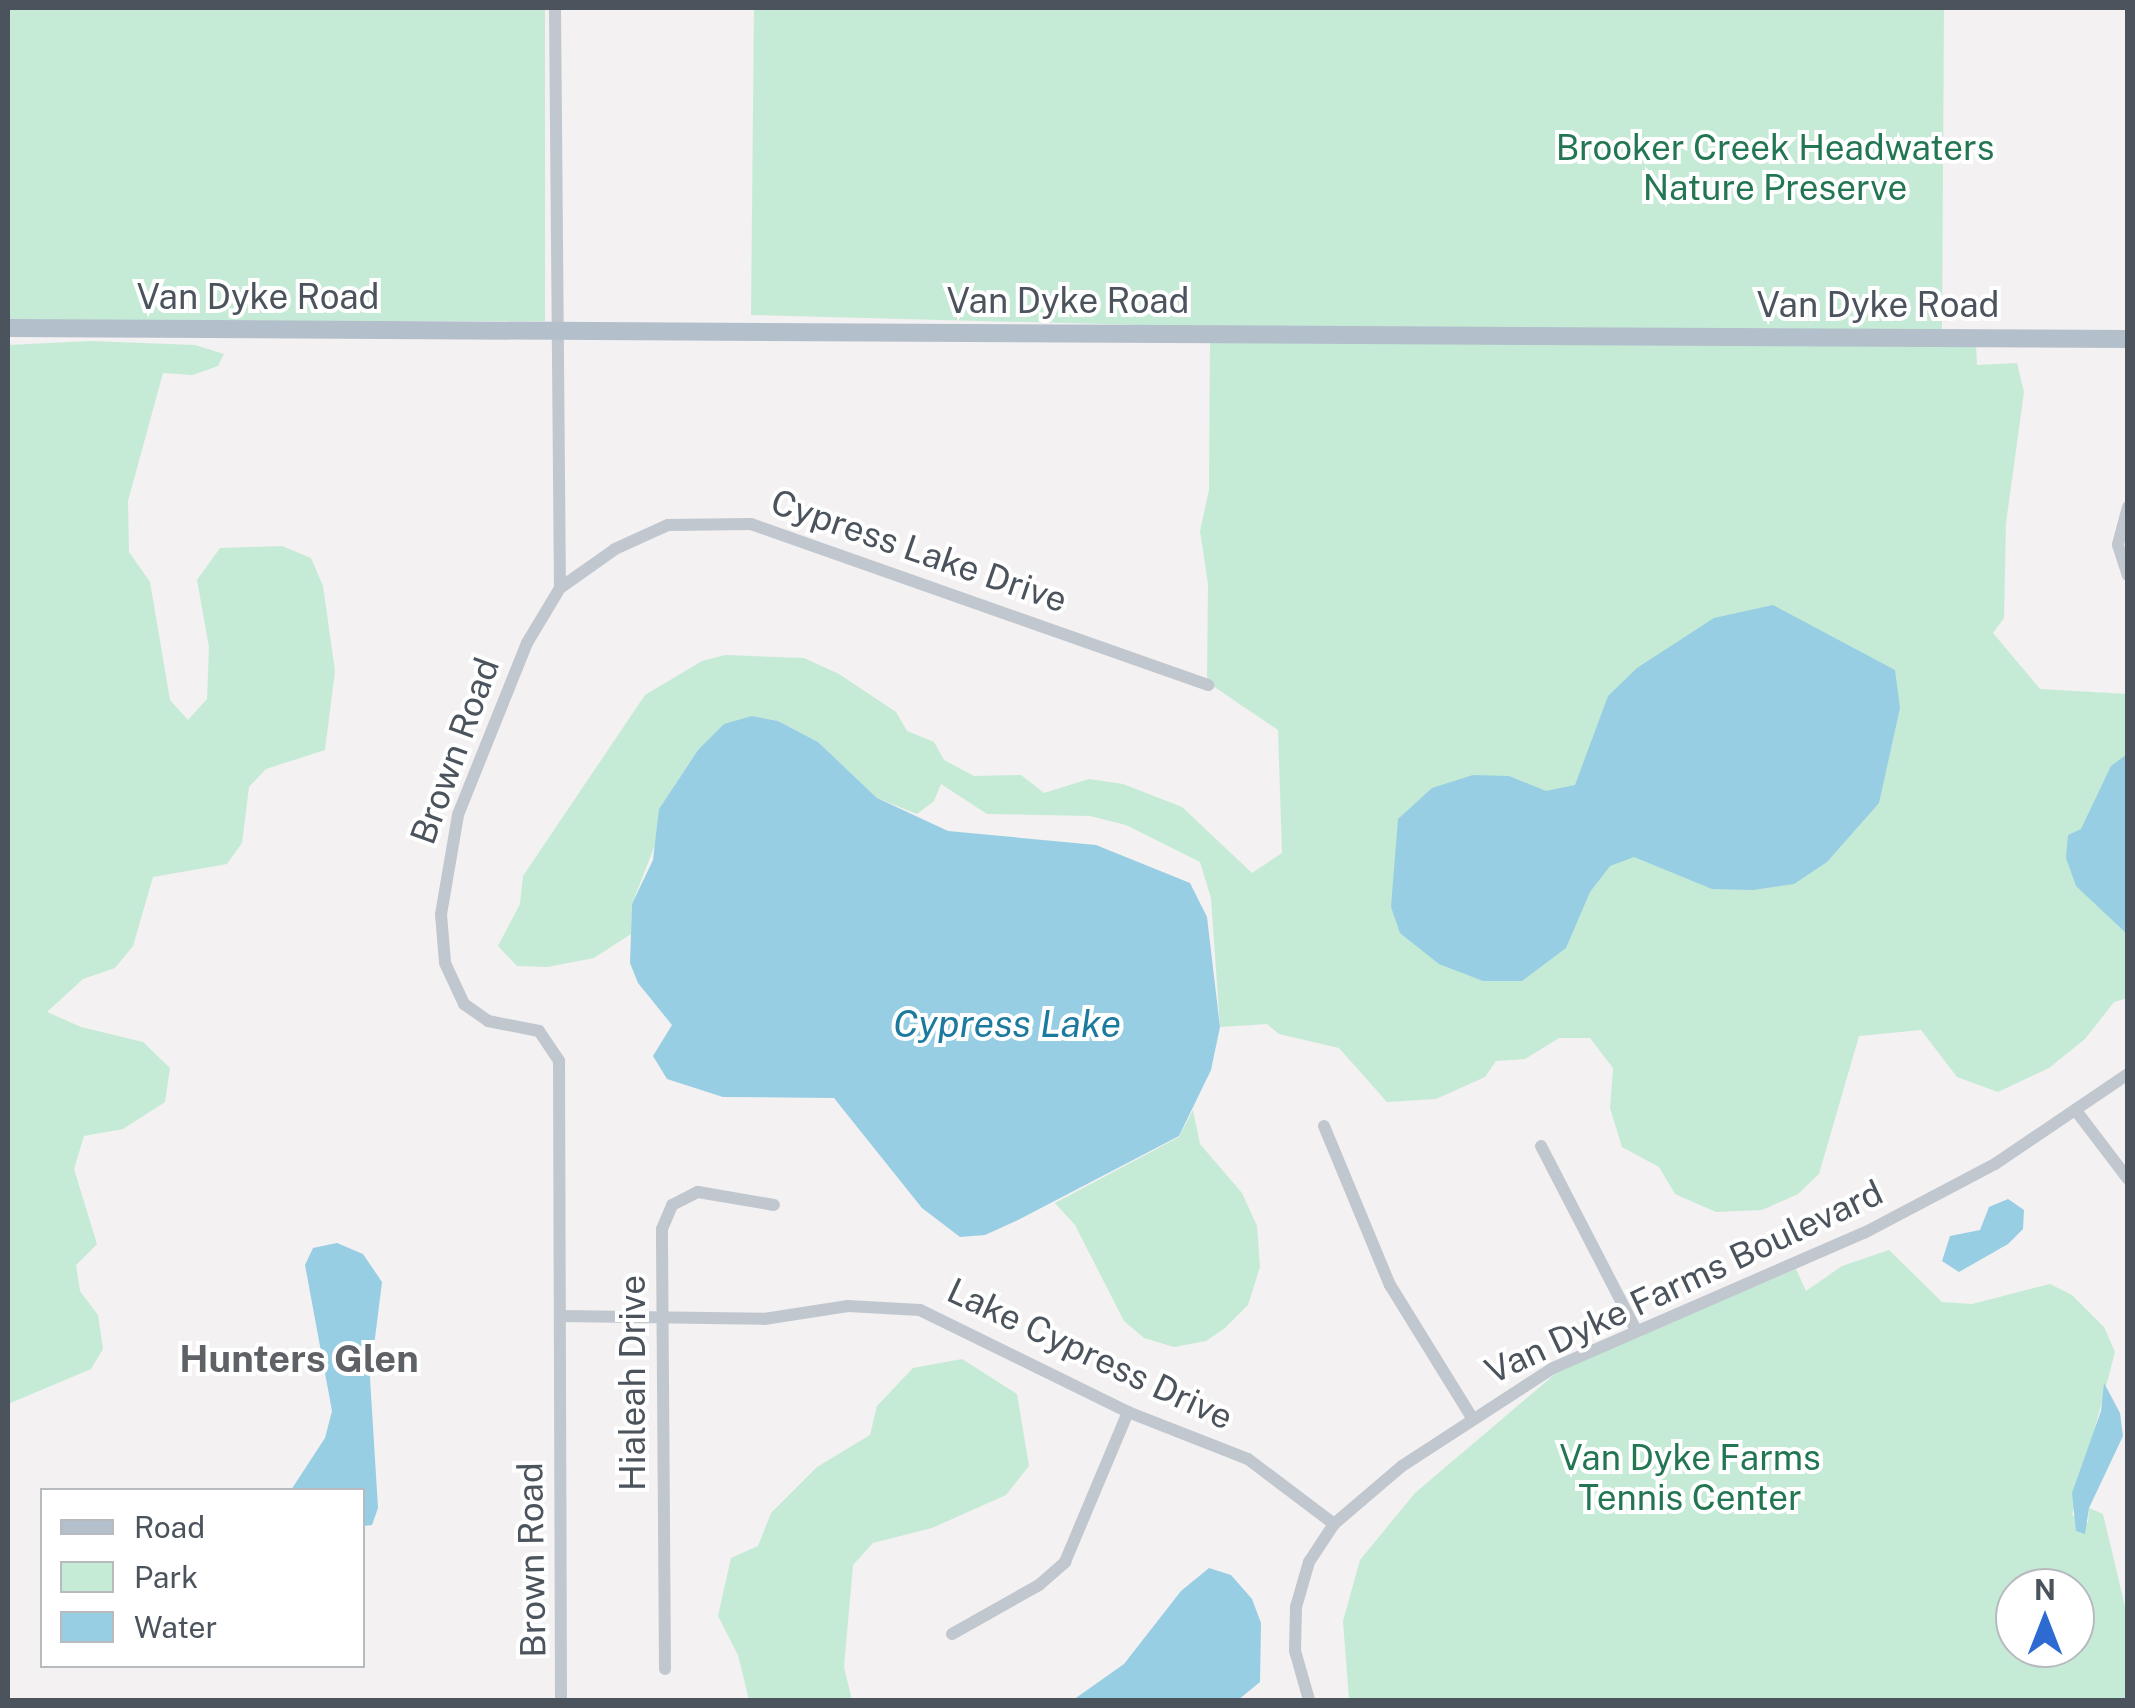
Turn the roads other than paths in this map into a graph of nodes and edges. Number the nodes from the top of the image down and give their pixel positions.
1 (555, 8) edge
2 (8, 328) edge
3 (559, 331) junction
4 (2128, 338) edge
5 (2128, 507) edge
6 (2128, 575) edge
7 (560, 588) junction
8 (1208, 685) dead end
9 (2128, 1074) edge
10 (2076, 1112) junction
11 (1324, 1126) dead end
12 (1541, 1146) dead end
13 (2128, 1179) edge
14 (774, 1205) dead end
15 (560, 1316) junction
16 (662, 1316) junction
17 (1636, 1330) junction
18 (1128, 1412) junction
19 (1472, 1416) junction
20 (1334, 1524) junction
21 (952, 1634) dead end
22 (665, 1669) dead end
23 (562, 1700) edge
24 (1309, 1700) edge

1 - 3 street
2 - 3 main road, Van Dyke Road
3 - 4 main road, Van Dyke Road
3 - 7 street
5 - 6 street
7 - 8 street, Cypress Lake Drive
7 - 15 street, Brown Road
9 - 10 street, Van Dyke Farms Boulevard
10 - 13 street
10 - 17 street, Van Dyke Farms Boulevard
11 - 19 street
12 - 17 street
14 - 16 street, Hialeah Drive
15 - 16 street, Lake Cypress Drive
15 - 23 street, Brown Road
16 - 18 street, Lake Cypress Drive
16 - 22 street, Hialeah Drive
17 - 19 street, Van Dyke Farms Boulevard
18 - 20 street, Lake Cypress Drive
18 - 21 street
19 - 20 street, Van Dyke Farms Boulevard
20 - 24 street, Van Dyke Farms Boulevard

